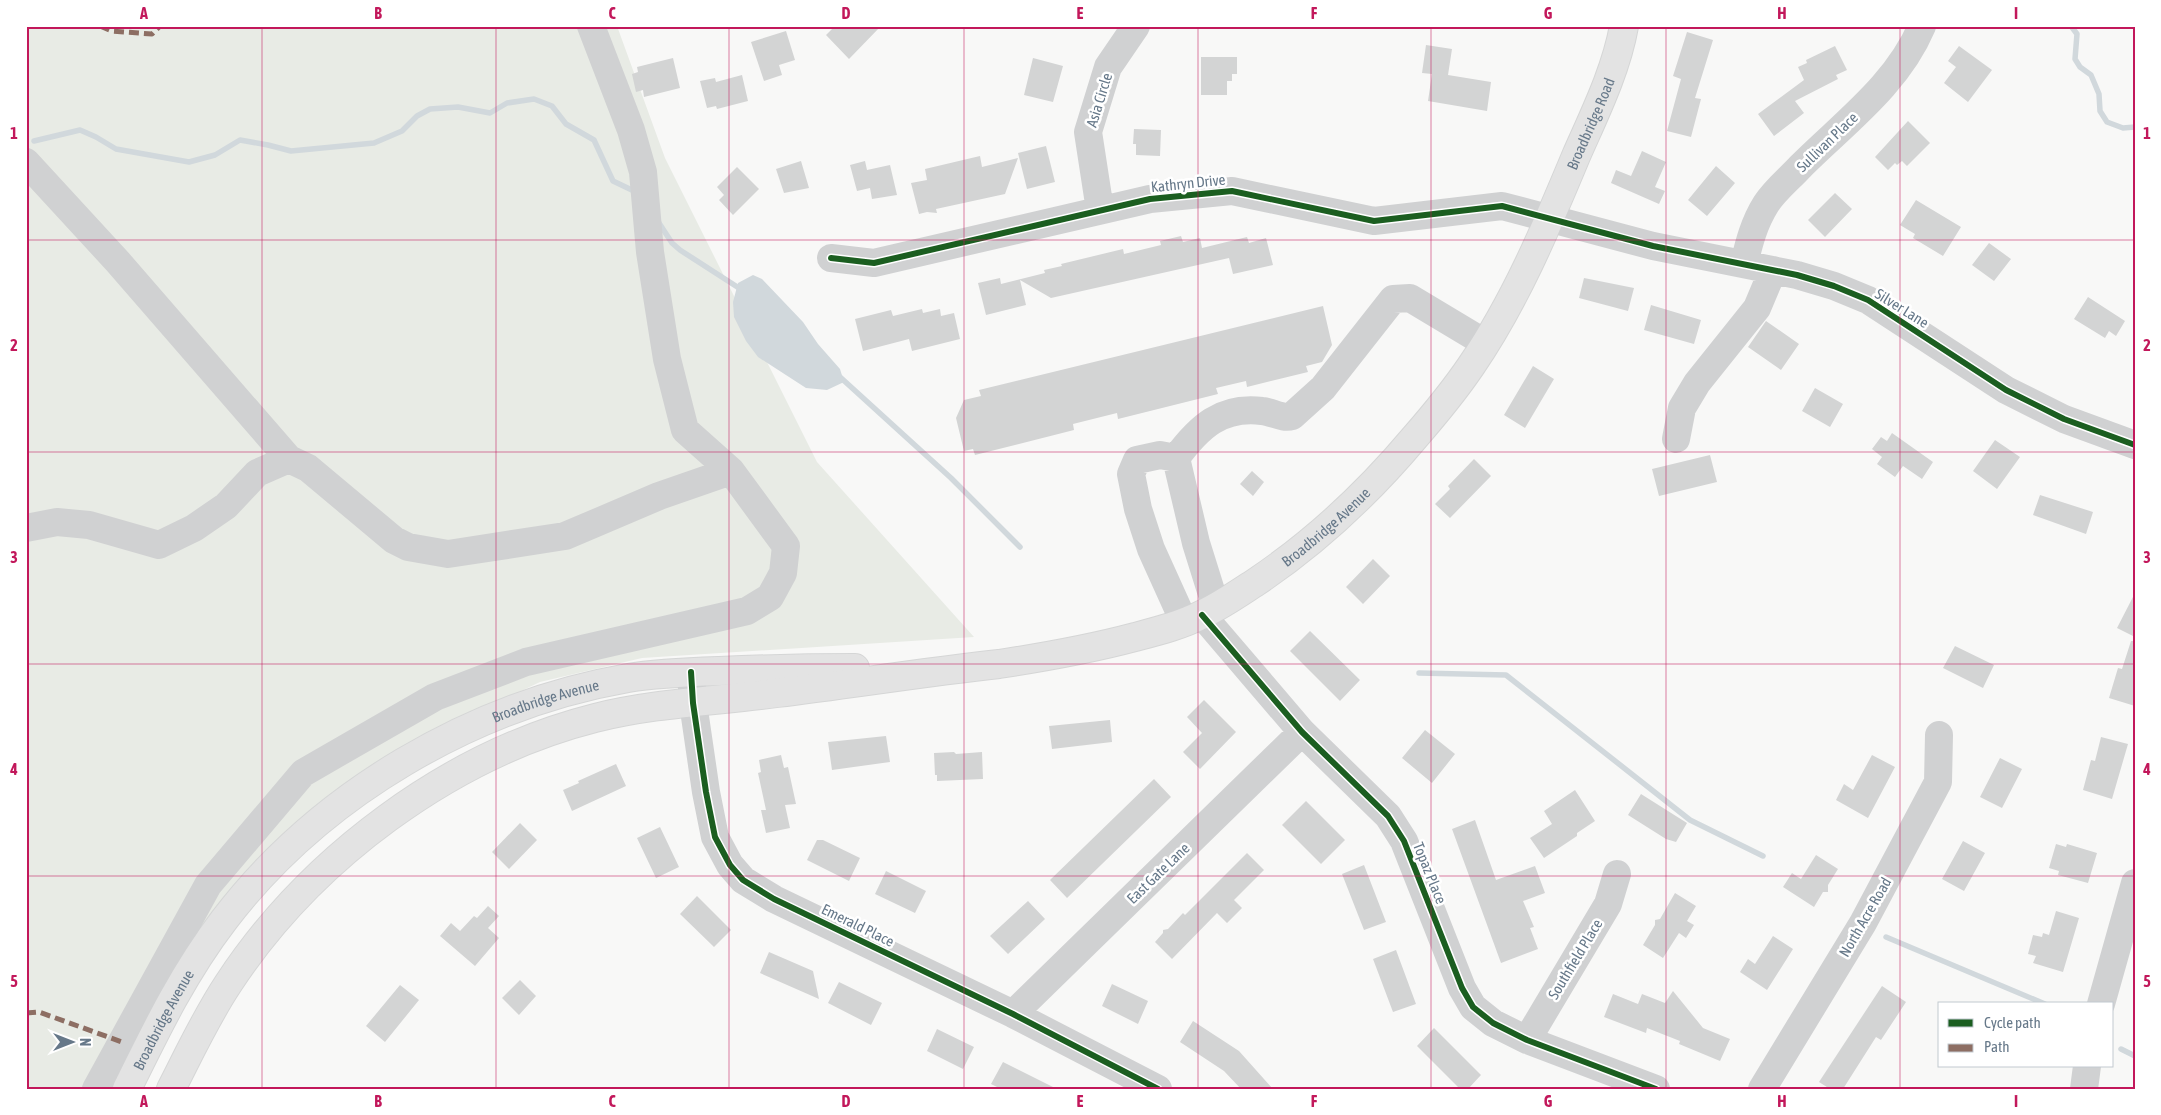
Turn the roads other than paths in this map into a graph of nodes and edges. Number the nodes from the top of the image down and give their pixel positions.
1 (591, 26) edge
2 (1136, 26) edge
3 (1624, 26) edge
4 (1922, 26) edge
5 (26, 162) edge
6 (1100, 210) junction
7 (1549, 218) junction
8 (831, 258) dead end
9 (1744, 264) junction
10 (1773, 270) junction
11 (1485, 343) junction
12 (1676, 439) dead end
13 (2135, 445) edge
14 (1176, 458) junction
15 (289, 459) junction
16 (731, 471) junction
17 (26, 528) edge
18 (1201, 615) junction
19 (977, 667) junction
20 (692, 672) junction
21 (693, 703) junction
22 (1302, 732) junction
23 (1939, 735) dead end
24 (1617, 874) dead end
25 (2132, 900) edge
26 (201, 952) junction
27 (234, 975) junction
28 (2102, 1002) edge
29 (1013, 1014) junction
30 (1527, 1040) junction
31 (2087, 1068) edge
32 (96, 1089) edge
33 (127, 1089) edge
34 (171, 1089) edge
35 (1158, 1089) edge
36 (1656, 1089) edge
37 (1762, 1089) edge
38 (2084, 1089) edge

1 - 16 street
2 - 6 street, Asia Circle
3 - 7 main road, Broadbridge Road
4 - 9 street, Sullivan Place
5 - 15 street
6 - 7 street, Kathryn Drive
6 - 8 street, Kathryn Drive
7 - 9 street, Silver Lane
7 - 11 main road, Broadbridge Avenue
9 - 10 street, Silver Lane
10 - 12 street
10 - 13 street, Silver Lane
11 - 14 street
11 - 18 main road, Broadbridge Avenue
14 - 18 street
14 - 18 street
15 - 16 street
15 - 17 street
16 - 32 street
18 - 19 main road, Broadbridge Avenue
18 - 22 street, Topaz Place
19 - 20 main road, Broadbridge Avenue
19 - 21 main road, Broadbridge Avenue
20 - 21 street, Emerald Place
20 - 26 main road, Broadbridge Avenue
21 - 27 main road, Broadbridge Avenue
21 - 29 street, Emerald Place
22 - 29 street, East Gate Lane
22 - 30 street, Topaz Place
23 - 37 street, North Acre Road
24 - 30 street, Southfield Place
25 - 28 street
26 - 27 main road, Broadbridge Avenue
26 - 33 main road, Broadbridge Avenue
27 - 34 main road, Broadbridge Avenue
29 - 35 street, Emerald Place
30 - 36 street, Topaz Place
31 - 38 street

